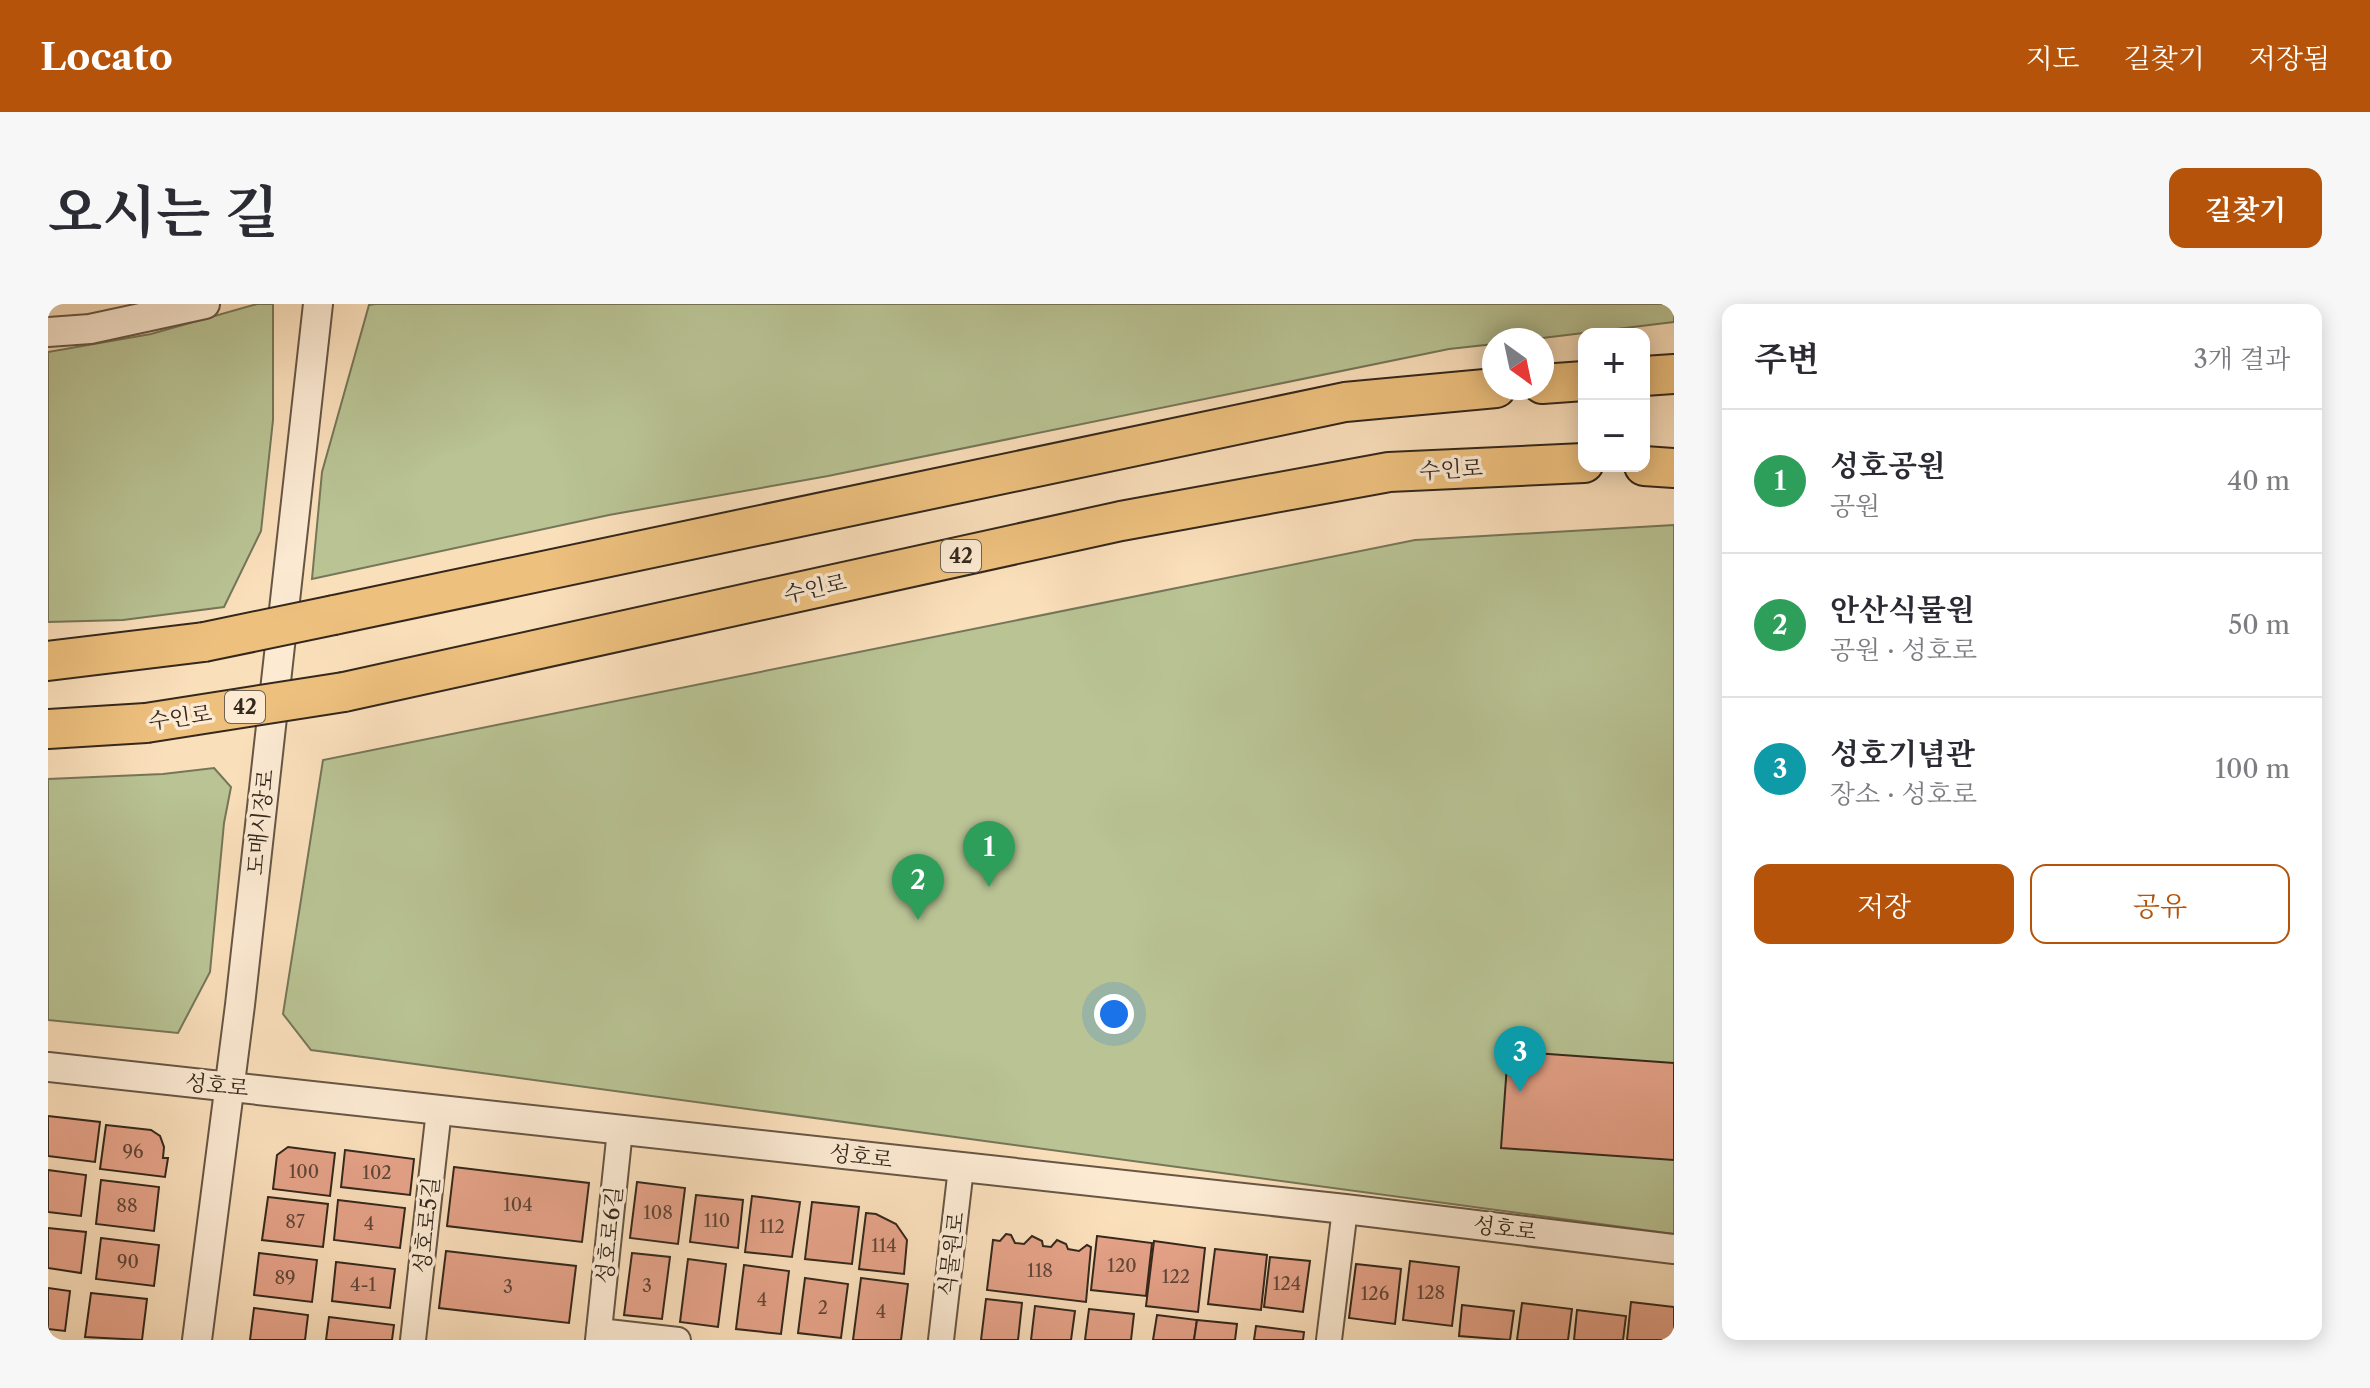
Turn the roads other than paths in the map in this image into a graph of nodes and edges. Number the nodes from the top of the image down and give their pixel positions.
1 (205, 304) edge
2 (318, 304) edge
3 (48, 332) edge
4 (1674, 374) edge
5 (1650, 376) edge
6 (1578, 381) edge
7 (1554, 383) edge
8 (1554, 385) edge
9 (1578, 387) edge
10 (1482, 389) edge
11 (1650, 391) edge
12 (1674, 393) edge
13 (1578, 463) edge
14 (1650, 466) edge
15 (1674, 468) edge
16 (48, 661) edge
17 (48, 729) edge
18 (48, 1067) edge
19 (230, 1086) junction
20 (439, 1110) junction
21 (620, 1130) junction
22 (961, 1168) junction
23 (1345, 1209) junction
24 (1674, 1249) edge
25 (599, 1335) edge
26 (197, 1340) edge
27 (413, 1340) edge
28 (678, 1340) edge
29 (941, 1340) edge
30 (1329, 1340) edge

1 - 3 street
2 - 19 street, 도매시장로
4 - 5 highway
6 - 7 highway
8 - 9 highway
10 - 16 highway, bridge
11 - 12 highway
13 - 17 highway, 수인로 / 42, bridge
14 - 15 highway
18 - 19 street, 성호로
19 - 20 street, 성호로
19 - 26 street, 도매시장로
20 - 21 street, 성호로
20 - 27 street, 성호로5길
21 - 22 street, 성호로
21 - 25 street, 성호로6길
22 - 23 street, 성호로
22 - 29 street, 식물원로
23 - 24 street, 성호로
23 - 30 street
25 - 28 street

